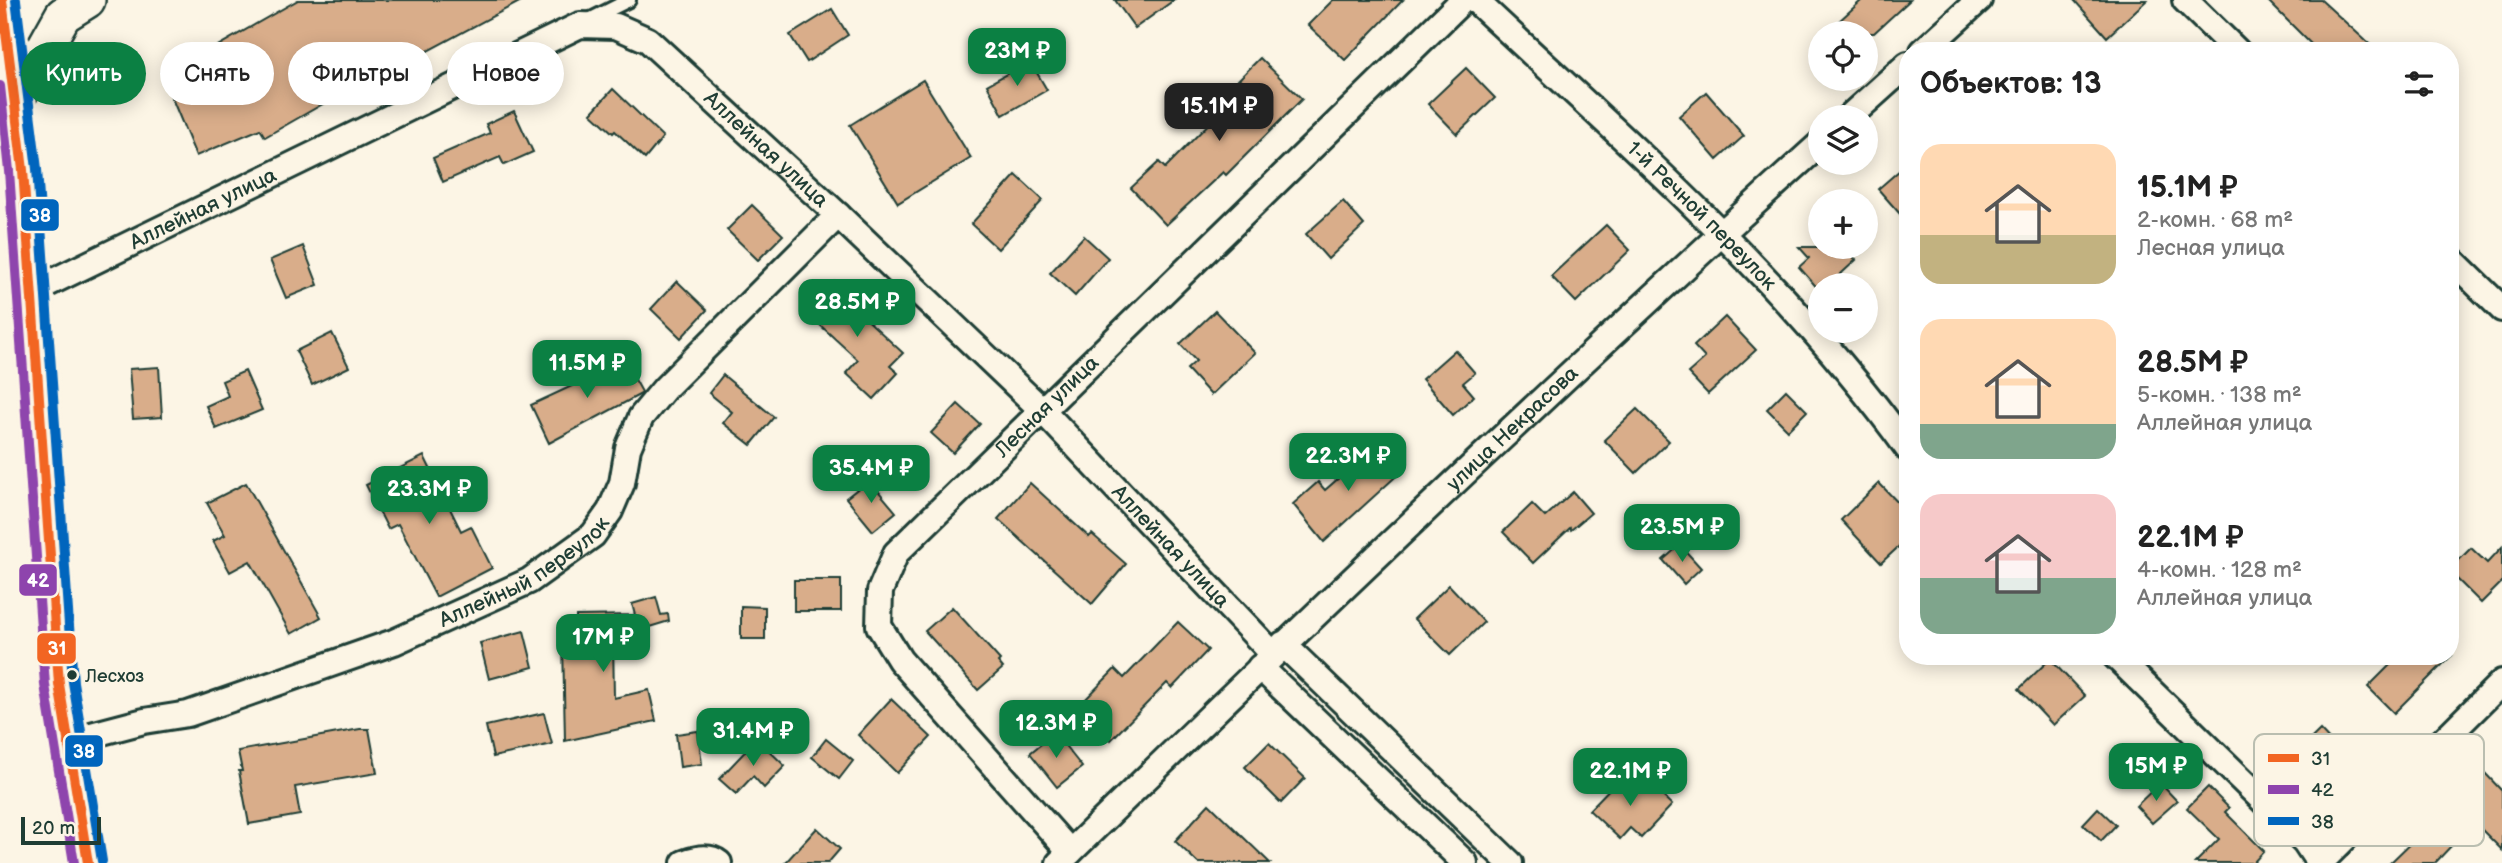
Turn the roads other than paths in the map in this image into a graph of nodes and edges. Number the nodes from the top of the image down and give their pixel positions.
1 (2, 0) edge
2 (629, 0) edge
3 (1463, 0) edge
4 (1475, 0) edge
5 (1979, 0) edge
6 (2185, 0) edge
7 (75, 8) edge
8 (580, 25) junction
9 (1933, 42) edge
10 (2228, 42) edge
11 (1899, 72) edge
12 (15, 92) junction
13 (1862, 105) edge
14 (1808, 155) edge
15 (838, 215) junction
16 (1722, 233) junction
17 (2459, 267) edge
18 (33, 291) junction
19 (2502, 309) edge
20 (1042, 410) junction
21 (1899, 437) edge
22 (1272, 655) junction
23 (2124, 665) edge
24 (2502, 682) edge
25 (2450, 734) edge
26 (68, 741) junction
27 (2254, 792) edge
28 (2308, 846) edge
29 (2337, 846) edge
30 (1064, 857) edge
31 (89, 863) edge
32 (684, 863) edge
33 (719, 863) edge
34 (1465, 863) edge
35 (1510, 863) edge
36 (2320, 863) edge

1 - 12 main road
2 - 8 lane
3 - 20 street, Лесная улица
4 - 16 street, 1-й Речной переулок
5 - 9 street
6 - 10 street
7 - 12 main road
8 - 15 street, Аллейная улица
8 - 18 street, Аллейная улица
11 - 13 street
12 - 18 main road
14 - 16 street, улица Некрасова
15 - 20 street, Аллейная улица
15 - 26 street, Аллейный переулок
16 - 21 street, 1-й Речной переулок
16 - 22 street, улица Некрасова
17 - 19 street
18 - 26 main road
20 - 22 street, Аллейная улица
20 - 30 street, Лесная улица
22 - 30 street, улица Некрасова
22 - 34 street, Аллейная улица
22 - 35 street, Аллейная улица
23 - 27 street
24 - 25 street
26 - 31 main road
28 - 36 street
29 - 36 street
32 - 33 street

